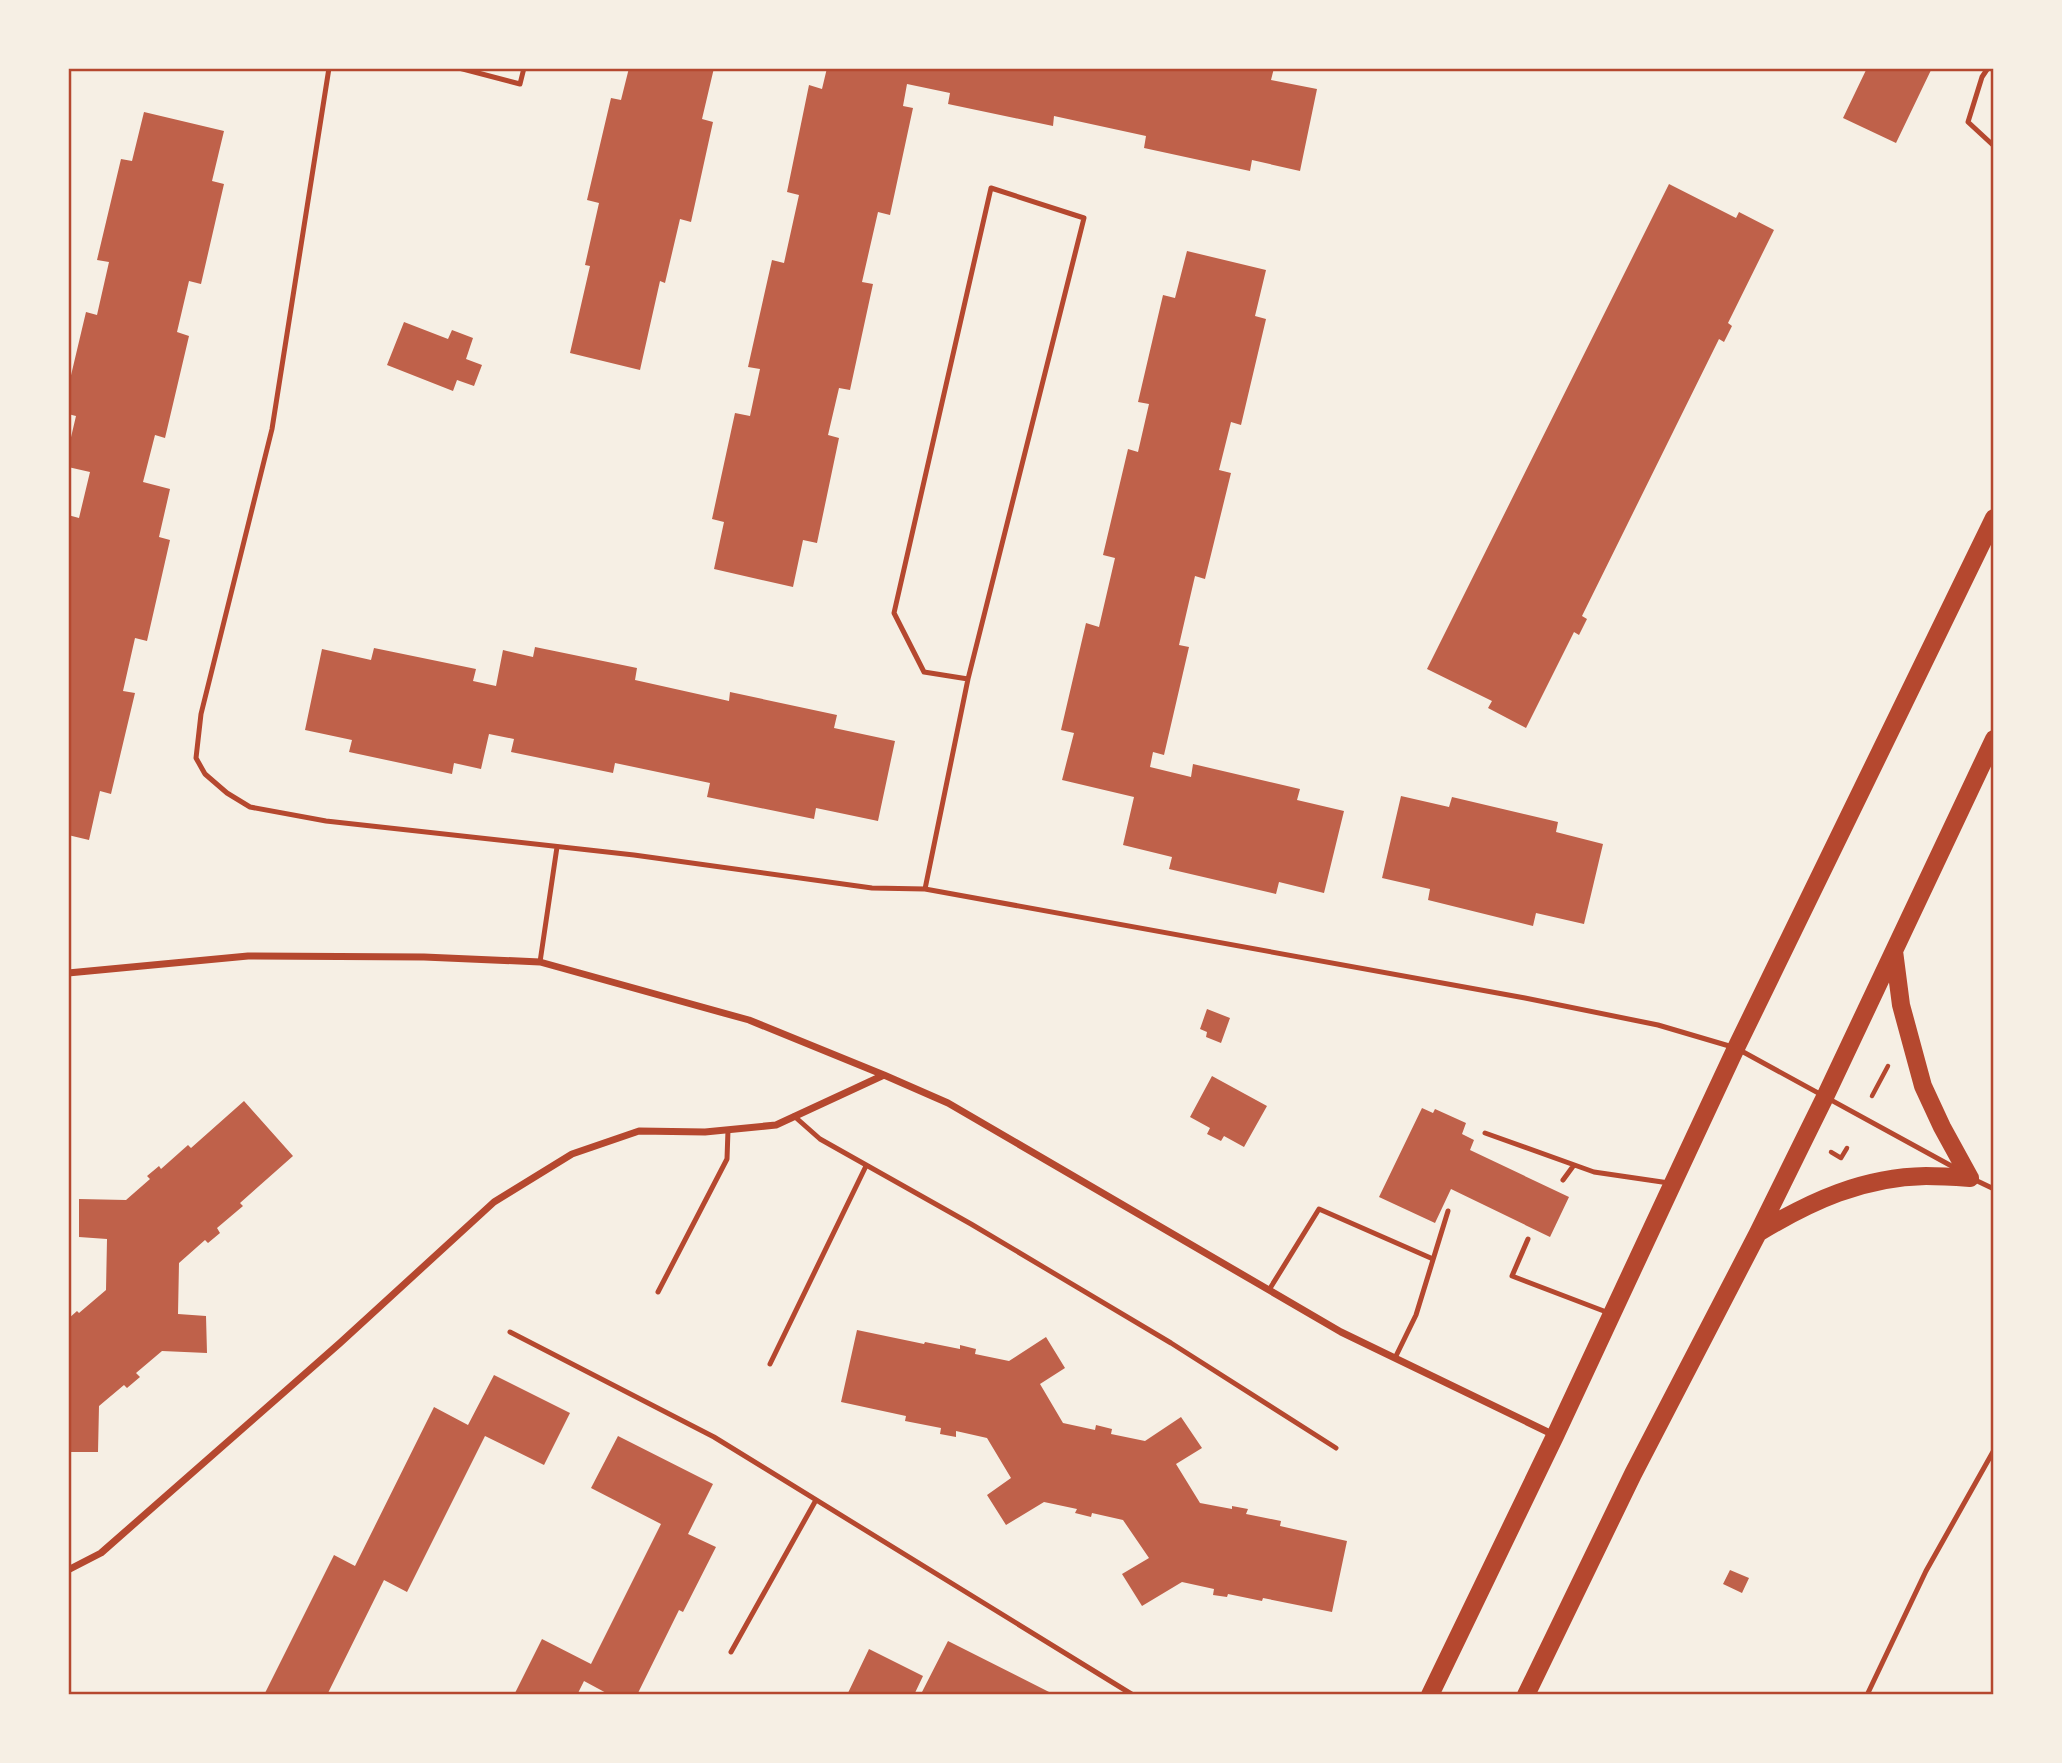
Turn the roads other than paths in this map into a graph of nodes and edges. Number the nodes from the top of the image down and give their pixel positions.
1 (329, 68) edge
2 (459, 68) edge
3 (524, 68) edge
4 (1988, 68) edge
5 (1994, 146) edge
6 (1994, 518) edge
7 (968, 679) junction
8 (1994, 739) edge
9 (557, 846) junction
10 (925, 889) junction
11 (1894, 951) junction
12 (540, 962) junction
13 (68, 973) edge
14 (1736, 1048) junction
15 (884, 1075) junction
16 (1825, 1097) junction
17 (794, 1116) junction
18 (728, 1130) junction
19 (1485, 1133) dead end
20 (1574, 1165) junction
21 (866, 1166) junction
22 (1970, 1178) junction
23 (1563, 1180) dead end
24 (1672, 1184) junction
25 (1994, 1189) edge
26 (1448, 1211) dead end
27 (1758, 1233) junction
28 (1528, 1239) dead end
29 (1433, 1259) junction
30 (1269, 1290) junction
31 (658, 1292) dead end
32 (1612, 1314) junction
33 (510, 1332) dead end
34 (1395, 1358) junction
35 (769, 1364) dead end
36 (1555, 1436) junction
37 (1336, 1448) dead end
38 (1994, 1450) edge
39 (816, 1500) junction
40 (68, 1570) edge
41 (731, 1652) dead end
42 (1133, 1695) edge
43 (1430, 1695) edge
44 (1526, 1695) edge
45 (1867, 1695) edge

1 - 9 lane
2 - 3 lane
4 - 5 lane
6 - 14 main road
7 - 7 lane
7 - 10 lane
8 - 11 main road
9 - 10 lane
9 - 12 lane
10 - 14 lane
11 - 16 main road
11 - 22 main road
12 - 13 street
12 - 15 street
14 - 16 lane
14 - 24 main road
15 - 17 street
15 - 30 street
16 - 22 lane
16 - 27 main road
17 - 18 street
17 - 21 lane
18 - 31 lane
18 - 40 street
19 - 20 lane
20 - 23 lane
20 - 24 lane
21 - 35 lane
21 - 37 lane
22 - 25 lane
22 - 27 main road
24 - 32 main road
26 - 29 lane
27 - 44 main road
28 - 32 lane
29 - 30 lane
29 - 34 lane
30 - 34 street
32 - 36 main road
33 - 39 lane
34 - 36 street
36 - 43 main road
38 - 45 lane
39 - 41 lane
39 - 42 lane

